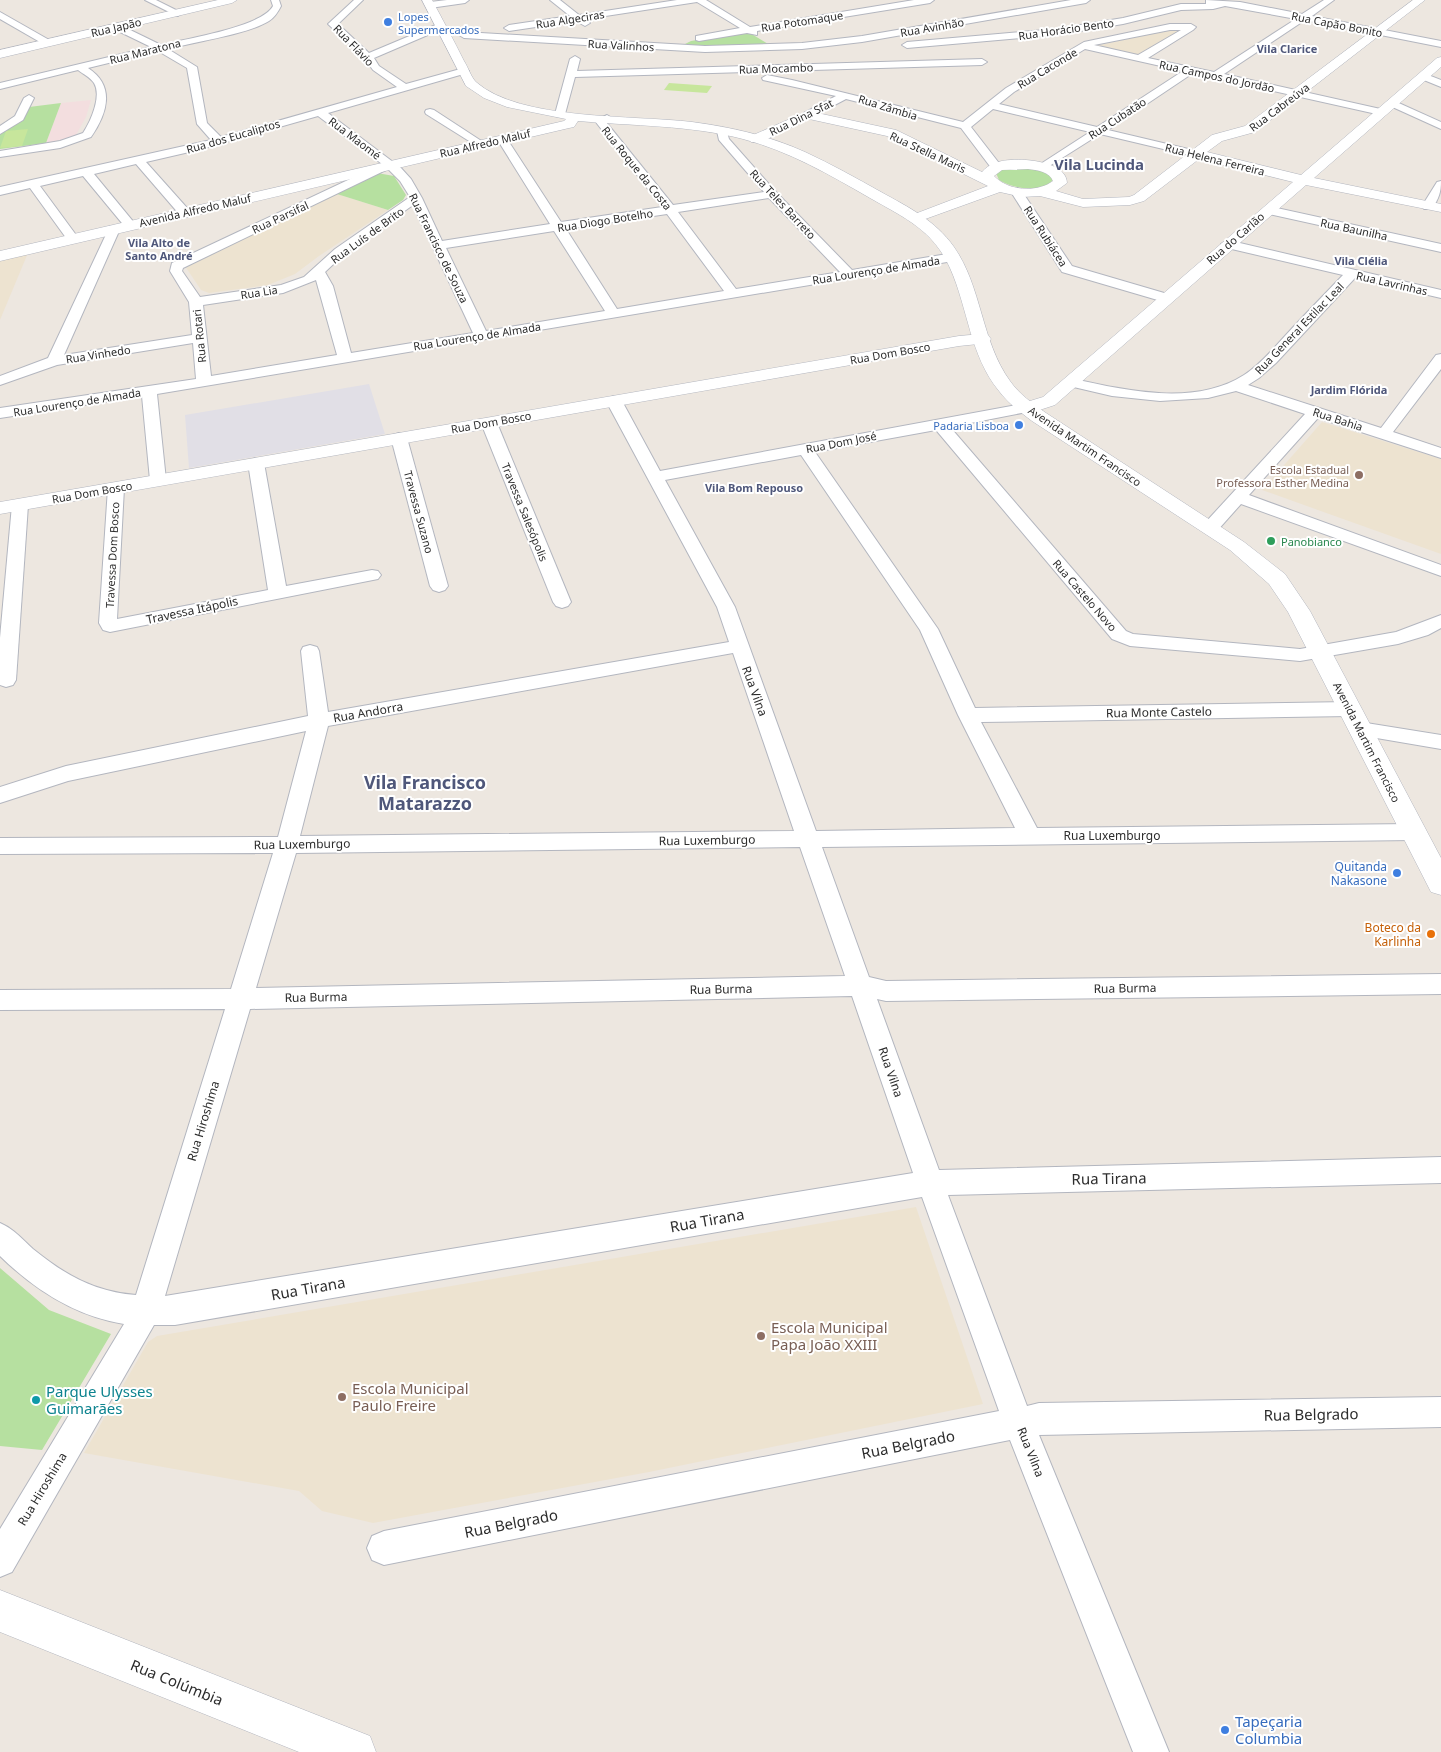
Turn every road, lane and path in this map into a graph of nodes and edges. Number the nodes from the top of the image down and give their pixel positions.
1 (149, 0) edge
2 (232, 0) edge
3 (275, 0) edge
4 (359, 0) edge
5 (465, 0) edge
6 (554, 0) edge
7 (694, 0) edge
8 (700, 0) edge
9 (930, 0) edge
10 (1044, 0) edge
11 (1086, 0) edge
12 (1192, 0) edge
13 (1330, 0) edge
14 (1420, 0) edge
15 (428, 2) edge
16 (1231, 2) edge
17 (852, 3) dead end
18 (1056, 5) junction
19 (865, 10) junction
20 (1070, 12) dead end
21 (178, 13) junction
22 (0, 15) edge
23 (1213, 15) dead end
24 (1303, 17) junction
25 (577, 18) junction
26 (12, 22) junction
27 (0, 24) edge
28 (116, 27) junction
29 (749, 29) junction
30 (443, 31) junction
31 (906, 31) junction
32 (1378, 32) junction
33 (464, 35) junction
34 (580, 42) junction
35 (48, 43) junction
36 (615, 44) junction
37 (1441, 44) edge
38 (907, 45) dead end
39 (1083, 46) junction
40 (778, 47) junction
41 (160, 48) junction
42 (675, 48) junction
43 (705, 49) junction
44 (0, 54) edge
45 (368, 57) junction
46 (1140, 59) junction
47 (1441, 61) edge
48 (982, 62) dead end
49 (79, 67) junction
50 (710, 70) junction
51 (722, 70) junction
52 (464, 71) junction
53 (1190, 71) junction
54 (570, 74) junction
55 (1215, 76) junction
56 (1423, 76) junction
57 (1441, 84) edge
58 (0, 86) edge
59 (405, 88) junction
60 (1297, 94) junction
61 (847, 95) junction
62 (30, 98) dead end
63 (990, 104) junction
64 (1386, 108) junction
65 (320, 112) junction
66 (430, 112) dead end
67 (808, 115) junction
68 (569, 117) junction
69 (604, 120) junction
70 (965, 126) junction
71 (1441, 126) edge
72 (1098, 130) junction
73 (0, 131) edge
74 (722, 131) junction
75 (502, 139) junction
76 (756, 139) junction
77 (219, 141) junction
78 (481, 144) junction
79 (0, 154) edge
80 (1196, 154) junction
81 (139, 161) junction
82 (387, 166) junction
83 (996, 167) junction
84 (1044, 167) junction
85 (88, 172) junction
86 (1302, 180) junction
87 (339, 183) junction
88 (33, 184) junction
89 (994, 184) junction
90 (1441, 184) edge
91 (0, 191) edge
92 (1017, 192) junction
93 (1042, 192) junction
94 (772, 194) junction
95 (416, 198) junction
96 (1435, 207) edge
97 (670, 209) junction
98 (1268, 210) junction
99 (184, 212) junction
100 (917, 218) junction
101 (130, 225) junction
102 (557, 227) junction
103 (114, 229) junction
104 (73, 239) junction
105 (1227, 244) junction
106 (438, 246) junction
107 (1441, 248) edge
108 (0, 256) edge
109 (953, 257) junction
110 (177, 266) joint
111 (319, 272) junction
112 (1352, 273) junction
113 (849, 274) junction
114 (733, 294) junction
115 (1441, 294) edge
116 (1166, 298) junction
117 (196, 302) junction
118 (613, 313) junction
119 (481, 335) junction
120 (199, 338) junction
121 (982, 339) junction
122 (345, 358) junction
123 (1441, 358) edge
124 (54, 361) junction
125 (0, 381) edge
126 (204, 382) junction
127 (1070, 382) junction
128 (1424, 383) junction
129 (1236, 386) junction
130 (1441, 388) edge
131 (149, 391) junction
132 (614, 401) junction
133 (1026, 408) junction
134 (1315, 412) junction
135 (0, 413) edge
136 (489, 423) junction
137 (939, 424) junction
138 (1384, 434) junction
139 (399, 438) junction
140 (805, 449) junction
141 (1441, 452) edge
142 (256, 463) junction
143 (655, 477) junction
144 (158, 480) junction
145 (116, 488) junction
146 (1238, 497) junction
147 (20, 505) junction
148 (0, 508) edge
149 (1210, 528) junction
150 (1441, 571) edge
151 (372, 575) dead end
152 (439, 586) dead end
153 (278, 593) junction
154 (562, 602) dead end
155 (1441, 620) edge
156 (108, 623) joint
157 (739, 646) junction
158 (310, 651) dead end
159 (1320, 652) junction
160 (6, 680) dead end
161 (1350, 709) junction
162 (968, 716) junction
163 (319, 721) junction
164 (1360, 729) junction
165 (1441, 742) edge
166 (0, 794) edge
167 (1414, 832) junction
168 (1030, 836) junction
169 (808, 838) junction
170 (287, 845) junction
171 (0, 846) edge
172 (1441, 884) edge
173 (1441, 984) edge
174 (861, 986) junction
175 (240, 999) junction
176 (0, 1000) edge
177 (1441, 1170) edge
178 (930, 1183) junction
179 (0, 1238) edge
180 (145, 1312) junction
181 (1441, 1412) edge
182 (1018, 1422) junction
183 (384, 1548) dead end
184 (0, 1560) edge
185 (4, 1618) edge
186 (354, 1752) edge
187 (1151, 1752) edge

1 - 21 street
2 - 21 street, Rua Japão
3 - 41 street, Rua Maratona
4 - 45 street, Rua Flávio
5 - 15 street
6 - 25 street
7 - 25 street, Rua Algeciras
8 - 29 street
9 - 19 street, Rua Potomaque
10 - 18 street
11 - 18 street, Rua Avinhão
12 - 16 street
13 - 24 street
14 - 32 street, Rua Cabreúva
15 - 30 street, Avenida Martim Francisco
16 - 23 street
16 - 24 street, Rua Capão Bonito
16 - 38 street, Rua Horácio Bento
17 - 19 street
18 - 20 street
18 - 31 street, Rua Avinhão
19 - 29 street, Rua Potomaque
19 - 31 street
21 - 28 street, Rua Japão
22 - 26 street
24 - 32 street, Rua Capão Bonito
24 - 55 street
25 - 33 street, Rua Algeciras
25 - 36 street
26 - 27 street
26 - 35 street
28 - 35 street, Rua Japão
28 - 41 street
29 - 40 street
29 - 42 street, Rua Potomaque
30 - 33 street, Rua Algeciras
30 - 45 street, Rua Algeciras
30 - 52 street, Avenida Martim Francisco
31 - 40 street, Rua Avinhão
32 - 37 street, Rua Capão Bonito
32 - 60 street, Rua Cabreúva
33 - 34 street, Rua Valinhos
34 - 36 street, Rua Valinhos
34 - 54 street
35 - 44 street, Rua Japão
36 - 42 street, Rua Valinhos
39 - 46 street, Rua Campos do Jordão
39 - 46 street, Rua Caconde
39 - 63 street, Rua Caconde
40 - 43 street, Rua Valinhos
41 - 49 street, Rua Maratona
41 - 77 street
42 - 43 street, Rua Valinhos
43 - 50 street
45 - 59 street, Rua Flávio
46 - 53 street, Rua Campos do Jordão
47 - 56 street, Rua do Carlão
48 - 51 street, Rua Mocambo
49 - 58 street, Rua Maratona
49 - 79 street
50 - 51 street, Rua Mocambo
50 - 54 street, Rua Mocambo
51 - 61 street, Rua Zâmbia
52 - 59 street, Rua dos Eucaliptos
52 - 68 street, Avenida Martim Francisco
53 - 55 street, Rua Campos do Jordão
53 - 72 street, Rua Cubatão
54 - 68 street
55 - 60 street, Rua Campos do Jordão
56 - 57 street
56 - 64 street, Rua do Carlão
59 - 65 street, Rua dos Eucaliptos
60 - 64 street, Rua Campos do Jordão
60 - 80 street, Rua Cabreúva
61 - 67 street, Rua Dina Sfat
61 - 70 street, Rua Zâmbia
62 - 73 street
63 - 70 street, Rua Caconde
63 - 72 street, Rua Helena Ferreira
64 - 71 street, Rua Campos do Jordão
64 - 86 street, Rua do Carlão
65 - 77 street, Rua dos Eucaliptos
65 - 82 street, Rua Maomé
66 - 78 street
67 - 76 street, Rua Dina Sfat
67 - 89 street, Rua Stella Maris
68 - 69 street, Avenida Martim Francisco
68 - 75 street, Rua Alfredo Maluf
69 - 74 street, Avenida Martim Francisco
69 - 97 street, Rua Roque da Costa
70 - 83 street
72 - 80 street, Rua Helena Ferreira
72 - 84 street, Rua Cubatão
74 - 76 street, Avenida Martim Francisco
74 - 94 street, Rua Teles Barreto
75 - 78 street, Rua Alfredo Maluf
75 - 102 street
76 - 100 street, Avenida Martim Francisco
77 - 81 street, Rua dos Eucaliptos
78 - 82 street, Rua Alfredo Maluf
80 - 86 street, Rua Helena Ferreira
80 - 93 street, Rua Cabreúva
81 - 85 street, Rua dos Eucaliptos
81 - 99 street
82 - 87 street, Avenida Alfredo Maluf
82 - 95 street, Rua Francisco de Souza
83 - 84 street
83 - 89 street
84 - 93 street
85 - 88 street, Rua dos Eucaliptos
85 - 101 street
86 - 96 street, Rua Helena Ferreira
86 - 98 street, Rua do Carlão
87 - 99 street, Avenida Alfredo Maluf
87 - 110 street, Rua Parsifal
88 - 91 street, Rua dos Eucaliptos
88 - 104 street
89 - 92 street, Rua Stella Maris
89 - 100 street
90 - 96 street
92 - 93 street, Rua Cabreúva
92 - 116 street, Rua Rubiácea
94 - 97 street, Rua Diogo Botelho
94 - 113 street, Rua Teles Barreto
95 - 106 street, Rua Francisco de Souza
95 - 111 street, Rua Luís de Brito
97 - 102 street, Rua Diogo Botelho
97 - 114 street, Rua Roque da Costa
98 - 105 street, Rua do Carlão
98 - 107 street, Rua Baunilha
99 - 101 street, Avenida Alfredo Maluf
100 - 109 street, Avenida Martim Francisco
101 - 103 street, Avenida Alfredo Maluf
102 - 106 street, Rua Diogo Botelho
102 - 118 street
103 - 104 street, Avenida Alfredo Maluf
103 - 124 street
104 - 108 street, Avenida Alfredo Maluf
105 - 112 street, Rua Lavrinhas
105 - 116 street, Rua do Carlão
106 - 119 street, Rua Francisco de Souza
109 - 113 street, Rua Lourenço de Almada
109 - 121 street, Avenida Martim Francisco
110 - 117 street, Rua Rotari
111 - 117 street, Rua Lia
111 - 122 street, Rua Luís de Brito
112 - 115 street, Rua Lavrinhas
112 - 129 street, Rua General Estilac Leal
113 - 114 street, Rua Lourenço de Almada
114 - 118 street, Rua Lourenço de Almada
116 - 127 street, Rua do Carlão
117 - 120 street, Rua Rotari
118 - 119 street, Rua Lourenço de Almada
119 - 122 street, Rua Lourenço de Almada
120 - 124 street, Rua Vinhedo
120 - 126 street, Rua Rotari
121 - 132 street, Rua Dom Bosco
121 - 133 street, Avenida Martim Francisco
122 - 126 street, Rua Lourenço de Almada
123 - 128 street
124 - 125 street, Rua Vinhedo
126 - 131 street, Rua Lourenço de Almada
127 - 129 street, Rua General Estilac Leal
127 - 133 street, Rua do Carlão
128 - 130 street
128 - 138 street
129 - 134 street, Rua Bahia
131 - 135 street, Rua Lourenço de Almada
131 - 144 street
132 - 136 street, Rua Dom Bosco
132 - 143 street, Rua Vilna
133 - 137 street, Rua Dom José
133 - 149 street, Avenida Martim Francisco
134 - 138 street, Rua Bahia
134 - 146 street
136 - 139 street, Rua Dom Bosco
136 - 154 street, Travessa Salesópolis
137 - 140 street, Rua Dom José
137 - 159 street, Rua Castelo Novo
138 - 141 street, Rua Bahia
139 - 142 street, Rua Dom Bosco
139 - 152 street, Travessa Suzano
140 - 143 street, Rua Dom José
140 - 162 street
142 - 144 street, Rua Dom Bosco
142 - 153 street
143 - 157 street, Rua Vilna
144 - 145 street, Rua Dom Bosco
145 - 147 street, Rua Dom Bosco
145 - 156 street, Travessa Dom Bosco
146 - 149 street
146 - 150 street
147 - 148 street, Rua Dom Bosco
147 - 160 street
149 - 159 street, Avenida Martim Francisco
151 - 153 street, Travessa Itápolis
153 - 156 street, Travessa Itápolis
155 - 159 street, Rua Castelo Novo
157 - 163 street, Rua Andorra
157 - 169 street, Rua Vilna
158 - 163 street, Rua Hiroshima
159 - 161 street, Avenida Martim Francisco
161 - 162 street, Rua Monte Castelo
161 - 164 street, Avenida Martim Francisco
162 - 168 street
163 - 166 street, Rua Andorra
163 - 170 street, Rua Hiroshima
164 - 165 street
164 - 167 street, Avenida Martim Francisco
167 - 168 street, Rua Luxemburgo
167 - 172 street, Avenida Martim Francisco
168 - 169 street, Rua Luxemburgo
169 - 170 street, Rua Luxemburgo
169 - 174 street, Rua Vilna
170 - 171 street, Rua Luxemburgo
170 - 175 street, Rua Hiroshima
173 - 174 street, Rua Burma
174 - 175 street, Rua Burma
174 - 178 street, Rua Vilna
175 - 176 street, Rua Burma
175 - 180 street, Rua Hiroshima
177 - 178 street, Rua Tirana
178 - 180 street, Rua Tirana
178 - 182 street, Rua Vilna
179 - 180 street, Rua Tirana
180 - 184 street, Rua Hiroshima
181 - 182 street, Rua Belgrado
182 - 183 street, Rua Belgrado
182 - 187 street, Rua Vilna
185 - 186 street, Rua Colúmbia

